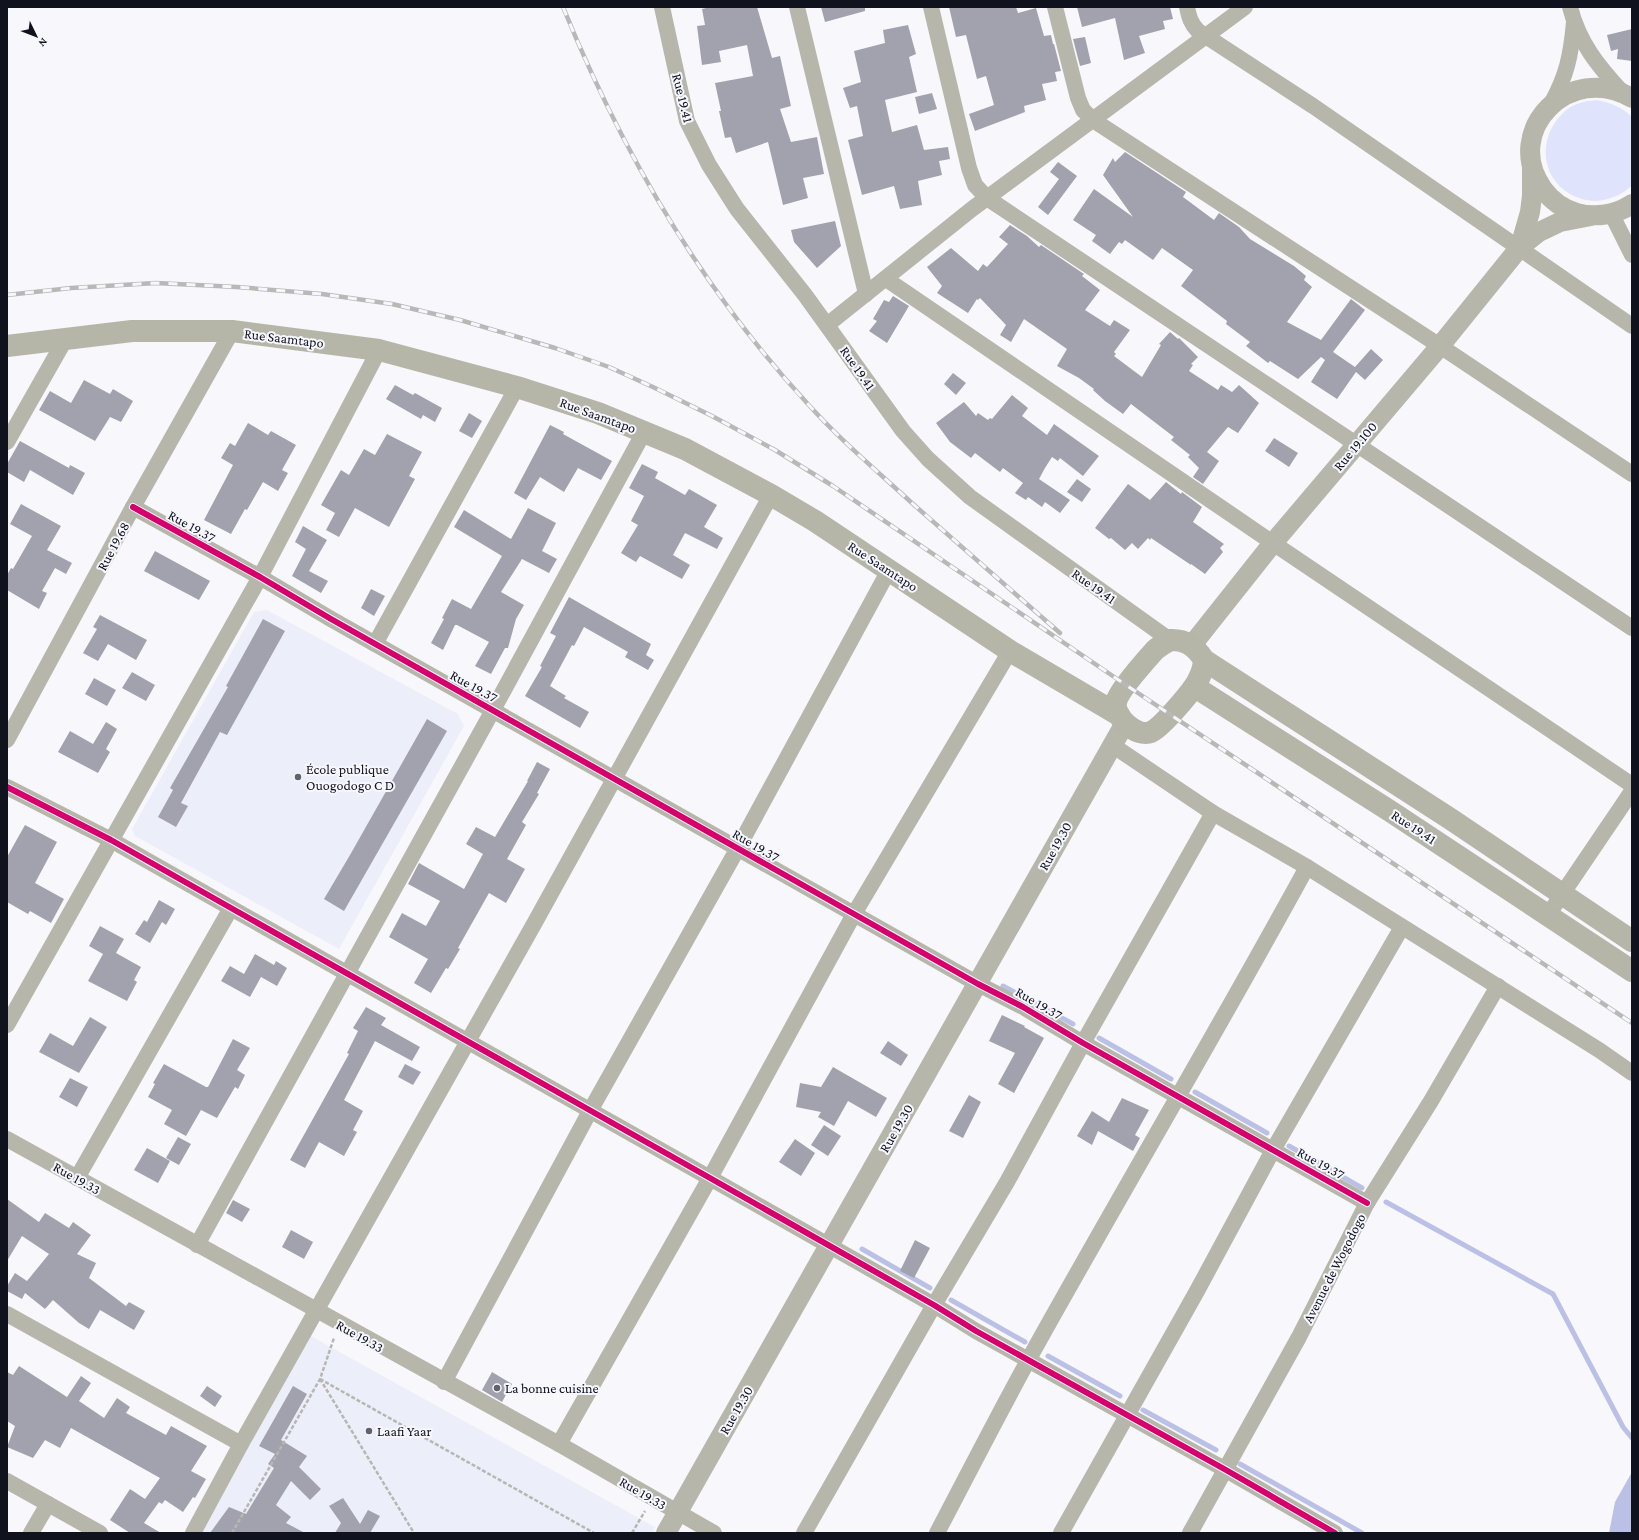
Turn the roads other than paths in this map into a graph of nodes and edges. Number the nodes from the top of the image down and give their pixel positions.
1 (662, 7) edge
2 (797, 7) edge
3 (931, 7) edge
4 (1055, 7) edge
5 (1187, 7) edge
6 (1245, 7) edge
7 (1572, 15) edge
8 (1206, 36) junction
9 (1630, 97) edge
10 (1550, 106) junction
11 (1093, 120) junction
12 (1532, 164) junction
13 (987, 198) junction
14 (1632, 204) edge
15 (1611, 213) junction
16 (1591, 216) junction
17 (1520, 248) junction
18 (1632, 255) edge
19 (886, 279) junction
20 (866, 294) junction
21 (827, 325) junction
22 (1632, 326) edge
23 (232, 331) junction
24 (66, 338) junction
25 (7, 346) edge
26 (1440, 346) junction
27 (379, 350) junction
28 (517, 387) junction
29 (644, 432) junction
30 (7, 442) edge
31 (1356, 444) junction
32 (1632, 474) edge
33 (771, 495) junction
34 (133, 507) junction
35 (1273, 543) junction
36 (889, 570) junction
37 (260, 577) junction
38 (1632, 628) edge
39 (1170, 640) junction
40 (375, 644) junction
41 (1010, 651) junction
42 (1198, 652) junction
43 (1195, 687) junction
44 (493, 710) junction
45 (1122, 719) junction
46 (7, 740) edge
47 (1112, 745) junction
48 (614, 778) junction
49 (1632, 785) edge
50 (7, 787) edge
51 (1632, 791) edge
52 (1214, 813) junction
53 (111, 840) junction
54 (738, 848) junction
55 (1307, 867) junction
56 (1562, 894) junction
57 (231, 908) junction
58 (854, 914) junction
59 (1548, 915) junction
60 (1402, 927) junction
61 (1632, 941) edge
62 (1632, 971) edge
63 (347, 974) junction
64 (978, 984) junction
65 (1498, 986) junction
66 (7, 1025) edge
67 (467, 1041) junction
68 (1083, 1043) junction
69 (1632, 1073) edge
70 (1178, 1096) junction
71 (590, 1111) junction
72 (7, 1139) edge
73 (1273, 1150) junction
74 (77, 1178) junction
75 (710, 1178) junction
76 (1367, 1203) junction
77 (197, 1245) junction
78 (829, 1246) junction
79 (934, 1305) junction
80 (316, 1312) junction
81 (7, 1314) edge
82 (1029, 1359) junction
83 (444, 1382) junction
84 (1128, 1415) junction
85 (241, 1444) junction
86 (559, 1444) junction
87 (1226, 1470) junction
88 (7, 1481) edge
89 (48, 1504) junction
90 (677, 1513) junction
91 (31, 1533) edge
92 (100, 1533) edge
93 (193, 1533) edge
94 (666, 1533) edge
95 (714, 1533) edge
96 (804, 1533) edge
97 (937, 1533) edge
98 (1060, 1533) edge
99 (1190, 1533) edge
100 (1335, 1533) edge

1 - 21 street, Rue 19.41
2 - 20 street
3 - 13 street
4 - 11 street
5 - 8 street
6 - 8 street
7 - 9 street
7 - 10 street
8 - 11 street
8 - 17 street
9 - 10 street
10 - 12 street
11 - 13 street
11 - 26 street
12 - 16 street
12 - 17 street, Rue 19.100
13 - 19 street
13 - 31 street
14 - 15 street, Rue 19.100
15 - 16 street, Rue 19.100
15 - 18 street
16 - 17 street, Rue 19.100
17 - 22 street
17 - 26 street, Rue 19.100
19 - 20 street
19 - 35 street
20 - 21 street
21 - 39 street, Rue 19.41
23 - 24 main road, Rue Saamtapo
23 - 27 main road, Rue Saamtapo
23 - 34 street, Rue 19.68
24 - 25 main road, Rue Saamtapo
24 - 30 street
26 - 31 street, Rue 19.100
26 - 32 street
27 - 28 main road, Rue Saamtapo
27 - 37 street
28 - 29 main road, Rue Saamtapo
28 - 40 street
29 - 33 main road, Rue Saamtapo
29 - 44 street
31 - 35 street, Rue 19.100
31 - 38 street
33 - 36 main road, Rue Saamtapo
33 - 48 street
34 - 37 street, Rue 19.37
34 - 46 street, Rue 19.68
35 - 42 street, Rue 19.100
35 - 49 street
36 - 41 main road, Rue Saamtapo
36 - 54 street
37 - 40 street, Rue 19.37
37 - 53 street
39 - 42 main road, Rue 19.41
39 - 45 main road
40 - 44 street, Rue 19.37
41 - 45 main road, Rue Saamtapo
41 - 58 street
42 - 43 main road
42 - 56 main road, Rue 19.41
43 - 45 main road, Rue Saamtapo
43 - 59 main road, Rue 19.41
44 - 48 street, Rue 19.37
44 - 63 street
45 - 47 street, Rue 19.30
47 - 52 street
47 - 64 street, Rue 19.30
48 - 54 street, Rue 19.37
48 - 67 street
50 - 53 street
51 - 56 street
52 - 55 street
52 - 68 street
53 - 57 street
53 - 66 street
54 - 58 street, Rue 19.37
54 - 71 street
55 - 60 street
55 - 70 street
56 - 59 street
56 - 61 main road, Rue 19.41
57 - 63 street
57 - 74 street
58 - 64 street, Rue 19.37
58 - 75 street
59 - 62 main road, Rue 19.41
60 - 65 street
60 - 73 street
63 - 67 street
63 - 77 street
64 - 68 street, Rue 19.37
64 - 78 street, Rue 19.30
65 - 69 street
65 - 76 street, Avenue de Wogodogo
67 - 71 street
67 - 80 street
68 - 70 street, Rue 19.37
68 - 79 street
70 - 73 street, Rue 19.37
70 - 82 street
71 - 75 street
71 - 83 street
72 - 74 street, Rue 19.33
73 - 76 street, Rue 19.37
73 - 84 street
74 - 77 street, Rue 19.33
75 - 78 street
75 - 86 street
76 - 87 street, Avenue de Wogodogo
77 - 80 street, Rue 19.33
78 - 79 street
78 - 90 street, Rue 19.30
79 - 82 street
79 - 96 street
80 - 83 street, Rue 19.33
80 - 85 street
81 - 85 street
82 - 84 street
82 - 97 street
83 - 86 street, Rue 19.33
84 - 87 street
84 - 98 street
85 - 93 street
86 - 90 street, Rue 19.33
87 - 99 street, Avenue de Wogodogo
87 - 100 street
88 - 89 street
89 - 91 street
89 - 92 street
90 - 94 street, Rue 19.30
90 - 95 street, Rue 19.33

